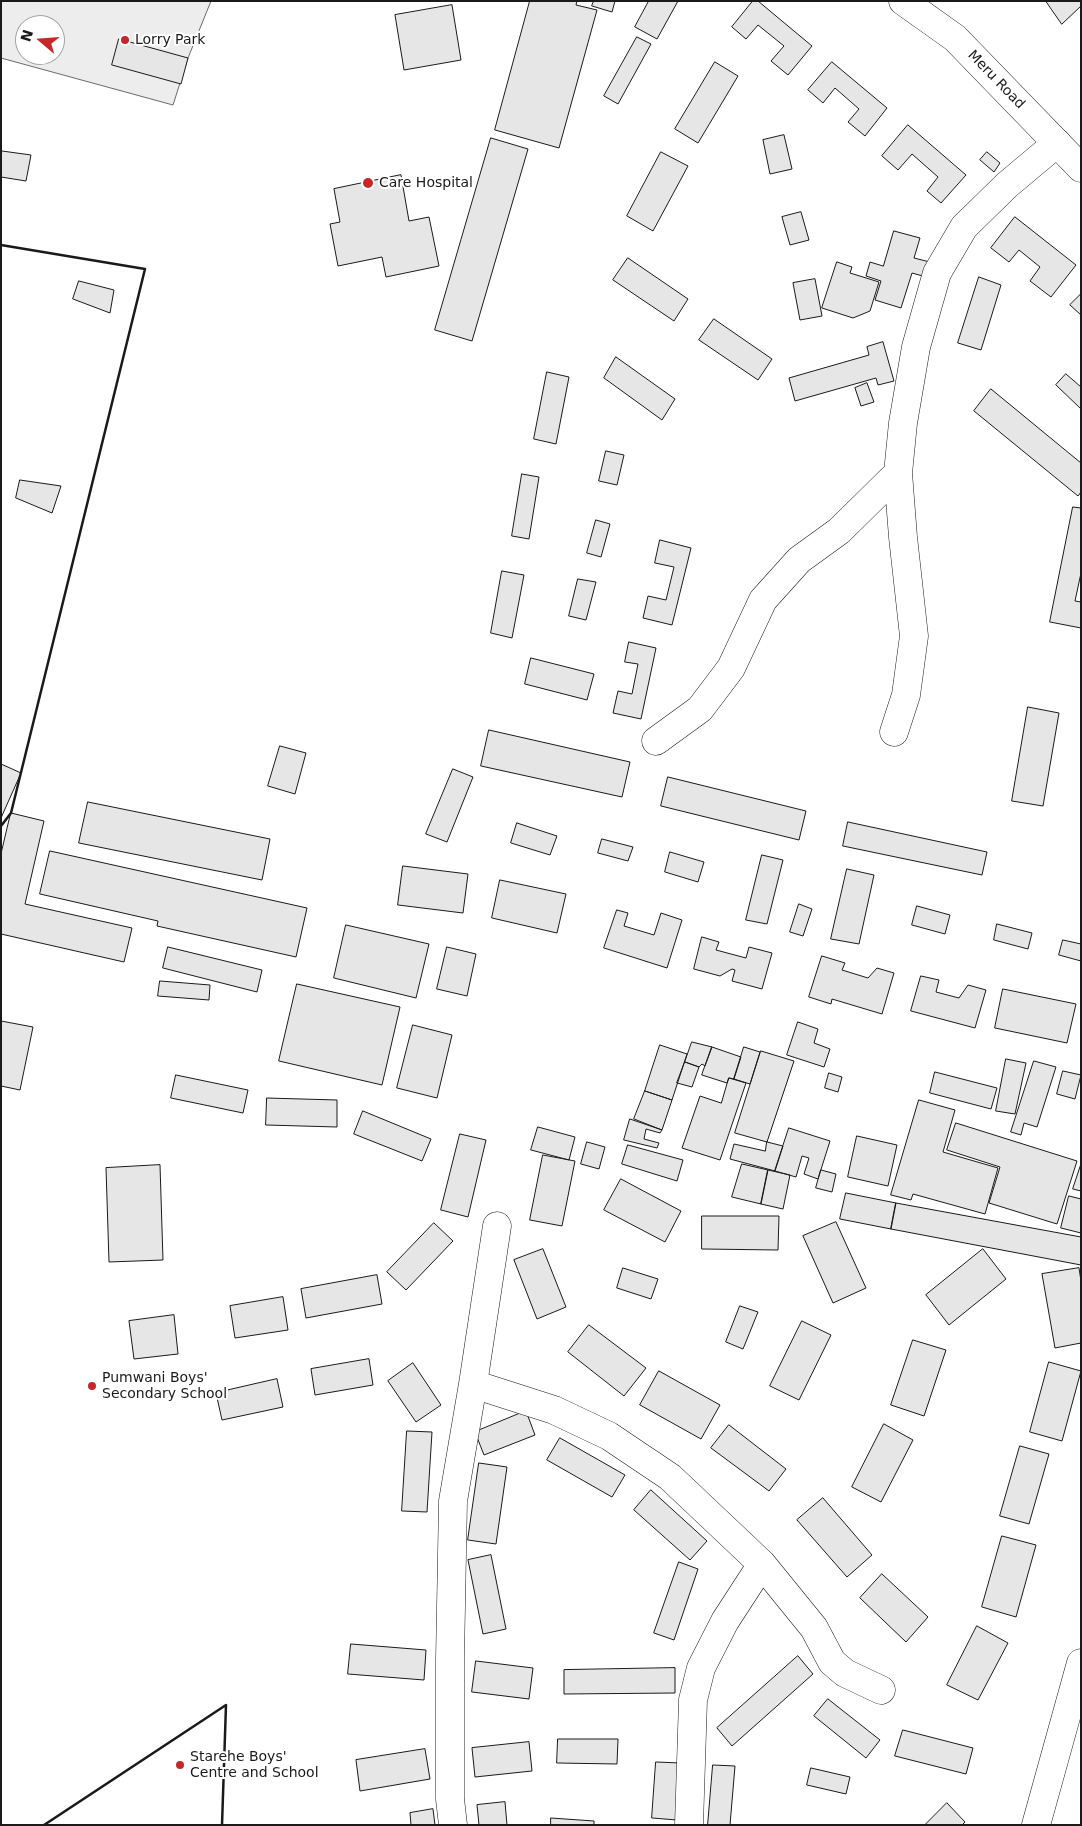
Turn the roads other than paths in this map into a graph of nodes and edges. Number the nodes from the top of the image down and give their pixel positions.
1 (903, 1) edge
2 (1057, 143) junction
3 (1081, 168) edge
4 (898, 473) junction
5 (894, 732) dead end
6 (656, 741) dead end
7 (497, 1226) dead end
8 (473, 1384) junction
9 (762, 1564) junction
10 (1081, 1663) edge
11 (882, 1690) dead end
12 (453, 1825) edge
13 (689, 1825) edge
14 (1036, 1825) edge

1 - 2 street, Meru Road
2 - 3 street, Meru Road
2 - 4 street
4 - 5 street
4 - 6 street
7 - 8 street
8 - 9 street
8 - 12 street
9 - 11 street
9 - 13 street
10 - 14 street

